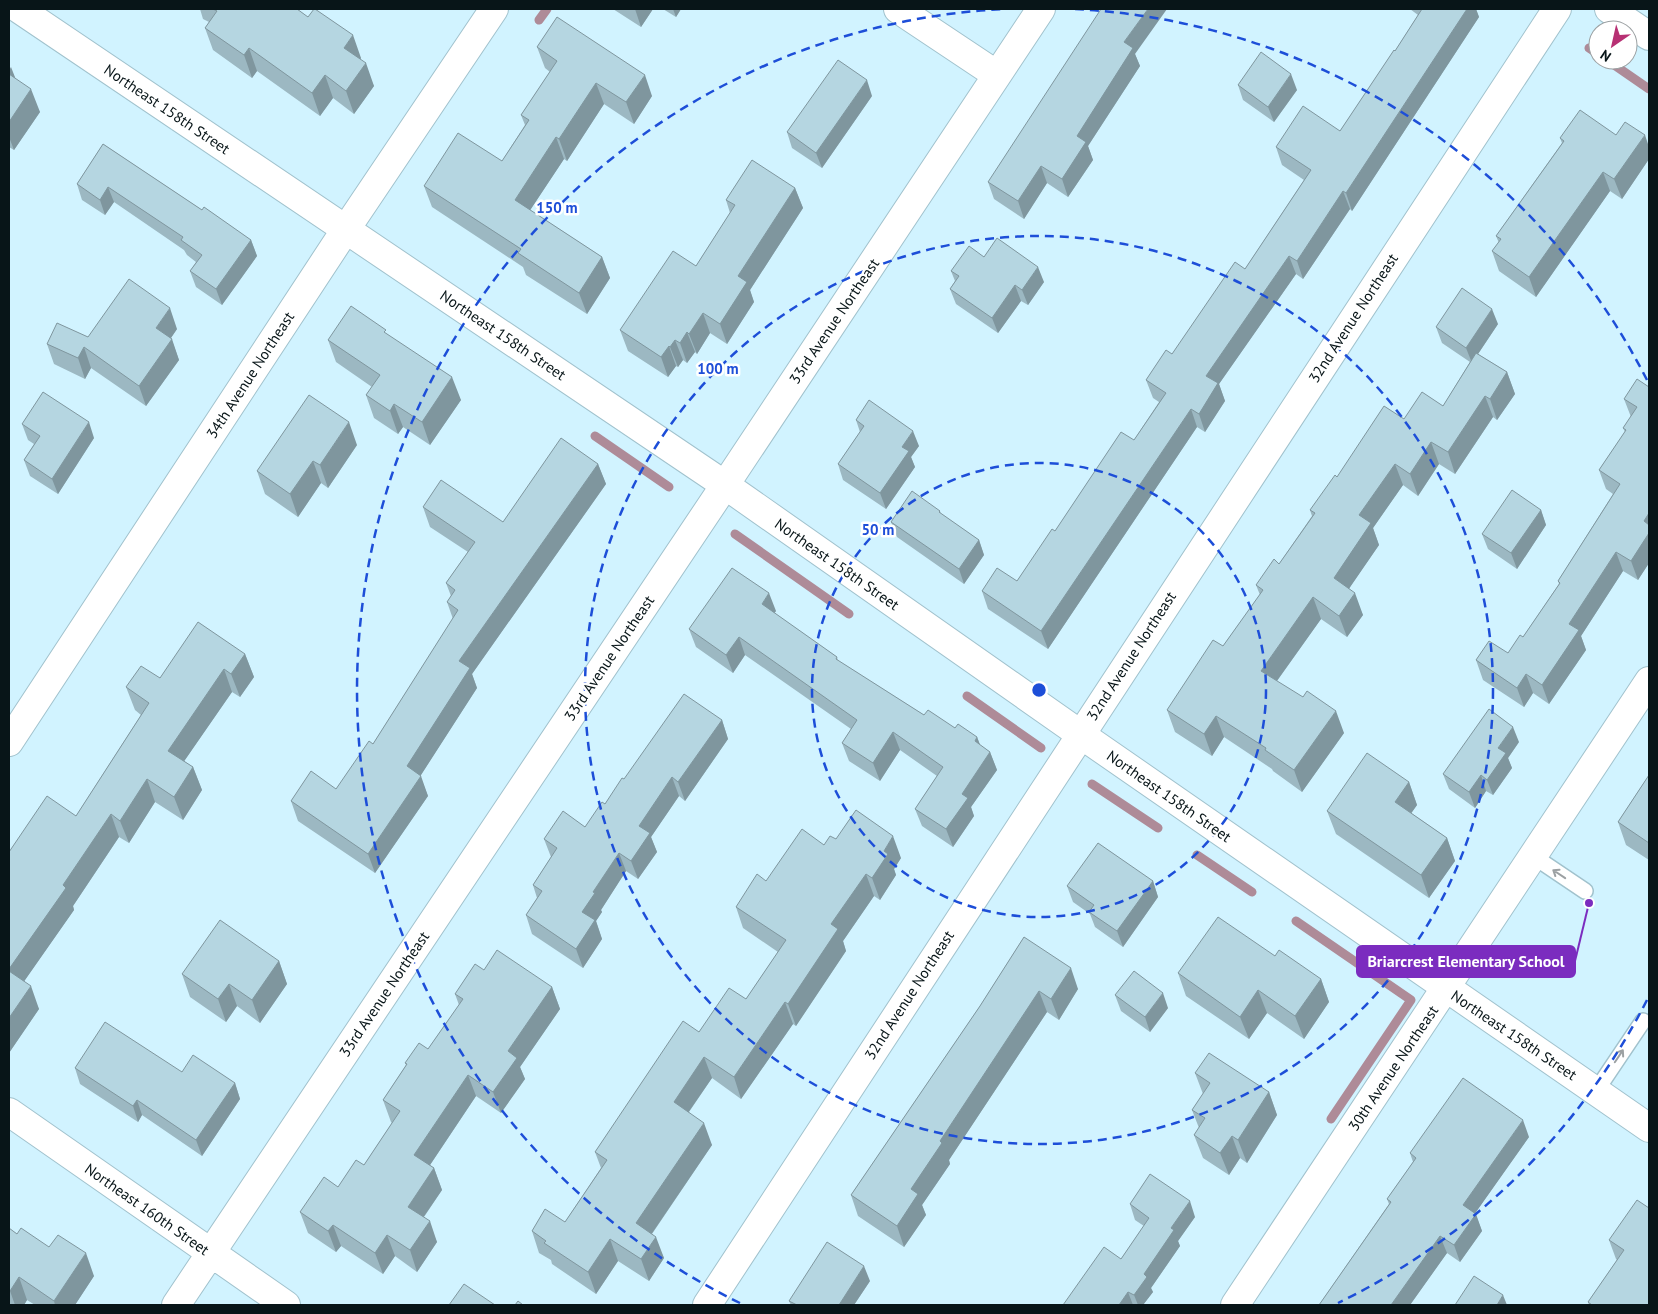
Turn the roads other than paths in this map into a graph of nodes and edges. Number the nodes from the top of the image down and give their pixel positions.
1 (19, 9) edge
2 (494, 9) edge
3 (898, 9) edge
4 (1041, 9) edge
5 (1556, 9) edge
6 (1609, 9) edge
7 (1649, 36) edge
8 (996, 75) junction
9 (346, 229) junction
10 (725, 485) junction
11 (1649, 680) edge
12 (1080, 734) junction
13 (9, 742) edge
14 (1533, 856) junction
15 (1585, 891) dead end
16 (1446, 988) junction
17 (1643, 1021) dead end
18 (1596, 1091) junction
19 (9, 1112) edge
20 (1649, 1128) edge
21 (210, 1253) junction
22 (176, 1305) edge
23 (286, 1305) edge
24 (706, 1305) edge
25 (1235, 1305) edge

1 - 9 street, Northeast 158th Street
2 - 9 street, 34th Avenue Northeast
3 - 8 street
4 - 8 street, 33rd Avenue Northeast
5 - 12 street, 32nd Avenue Northeast
6 - 7 street
8 - 10 street, 33rd Avenue Northeast
9 - 10 street, Northeast 158th Street
9 - 13 street, 34th Avenue Northeast
10 - 12 street, Northeast 158th Street
10 - 21 street, 33rd Avenue Northeast
11 - 14 street, 30th Avenue Northeast
12 - 16 street, Northeast 158th Street
12 - 24 street, 32nd Avenue Northeast
15 -> 14 lane
14 - 16 street, 30th Avenue Northeast
16 - 18 street, Northeast 158th Street
16 - 25 street, 30th Avenue Northeast
18 -> 17 lane
18 - 20 street, Northeast 158th Street
19 - 21 street, Northeast 160th Street
21 - 22 street, 33rd Avenue Northeast
21 - 23 street, Northeast 160th Street

